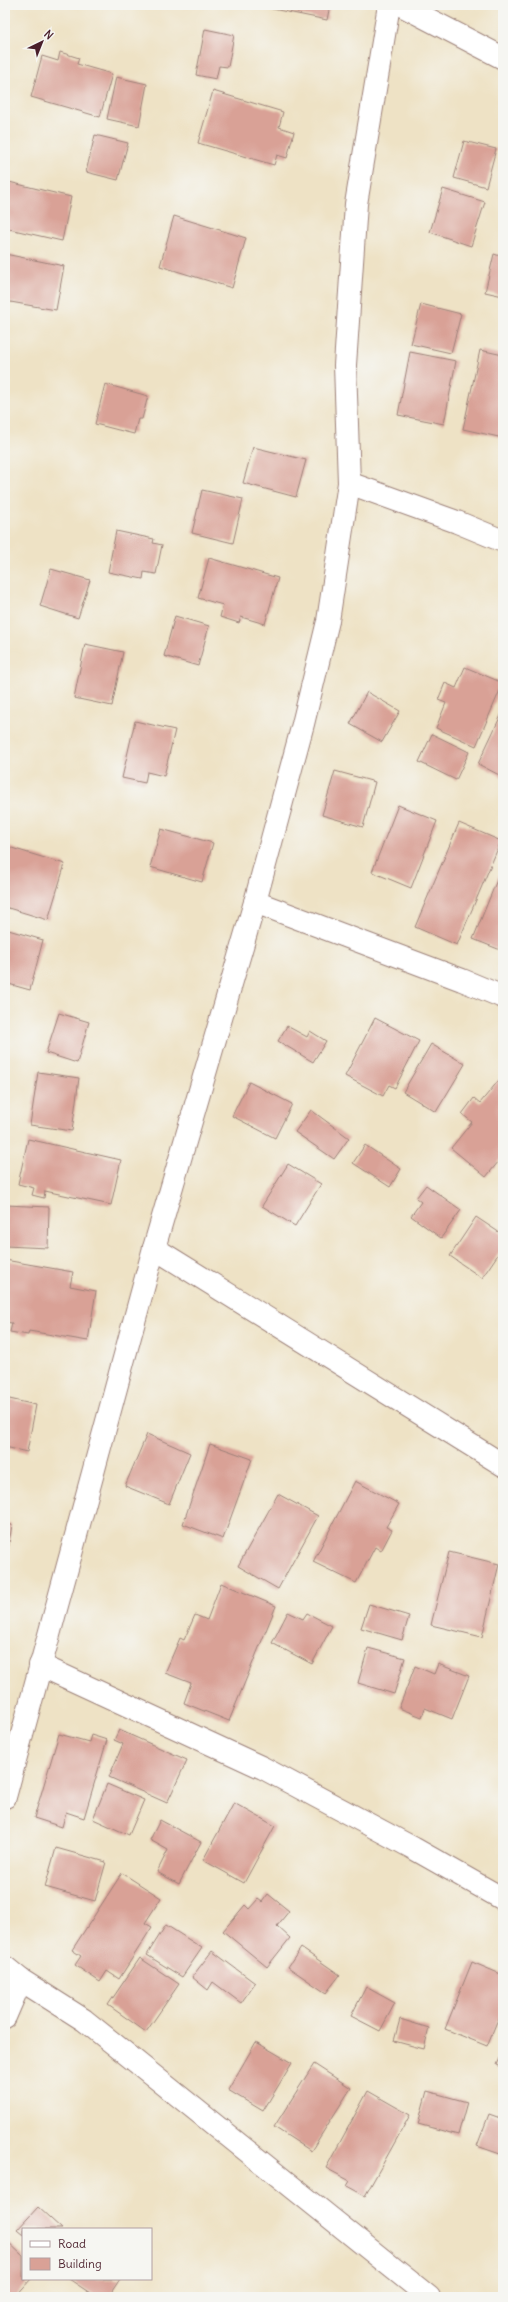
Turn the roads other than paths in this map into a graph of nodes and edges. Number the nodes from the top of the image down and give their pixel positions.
1 (389, 5) edge
2 (401, 5) edge
3 (503, 58) edge
4 (349, 483) junction
5 (503, 542) edge
6 (255, 902) junction
7 (503, 997) edge
8 (154, 1248) junction
9 (503, 1465) edge
10 (40, 1665) junction
11 (5, 1797) edge
12 (503, 1899) edge
13 (13, 1973) edge
14 (5, 2017) edge
15 (429, 2297) edge

1 - 4 street
2 - 3 street
4 - 5 street
4 - 6 street
6 - 7 street
6 - 8 street
8 - 9 street
8 - 10 street
10 - 11 street
10 - 12 street
13 - 14 street
13 - 15 street

